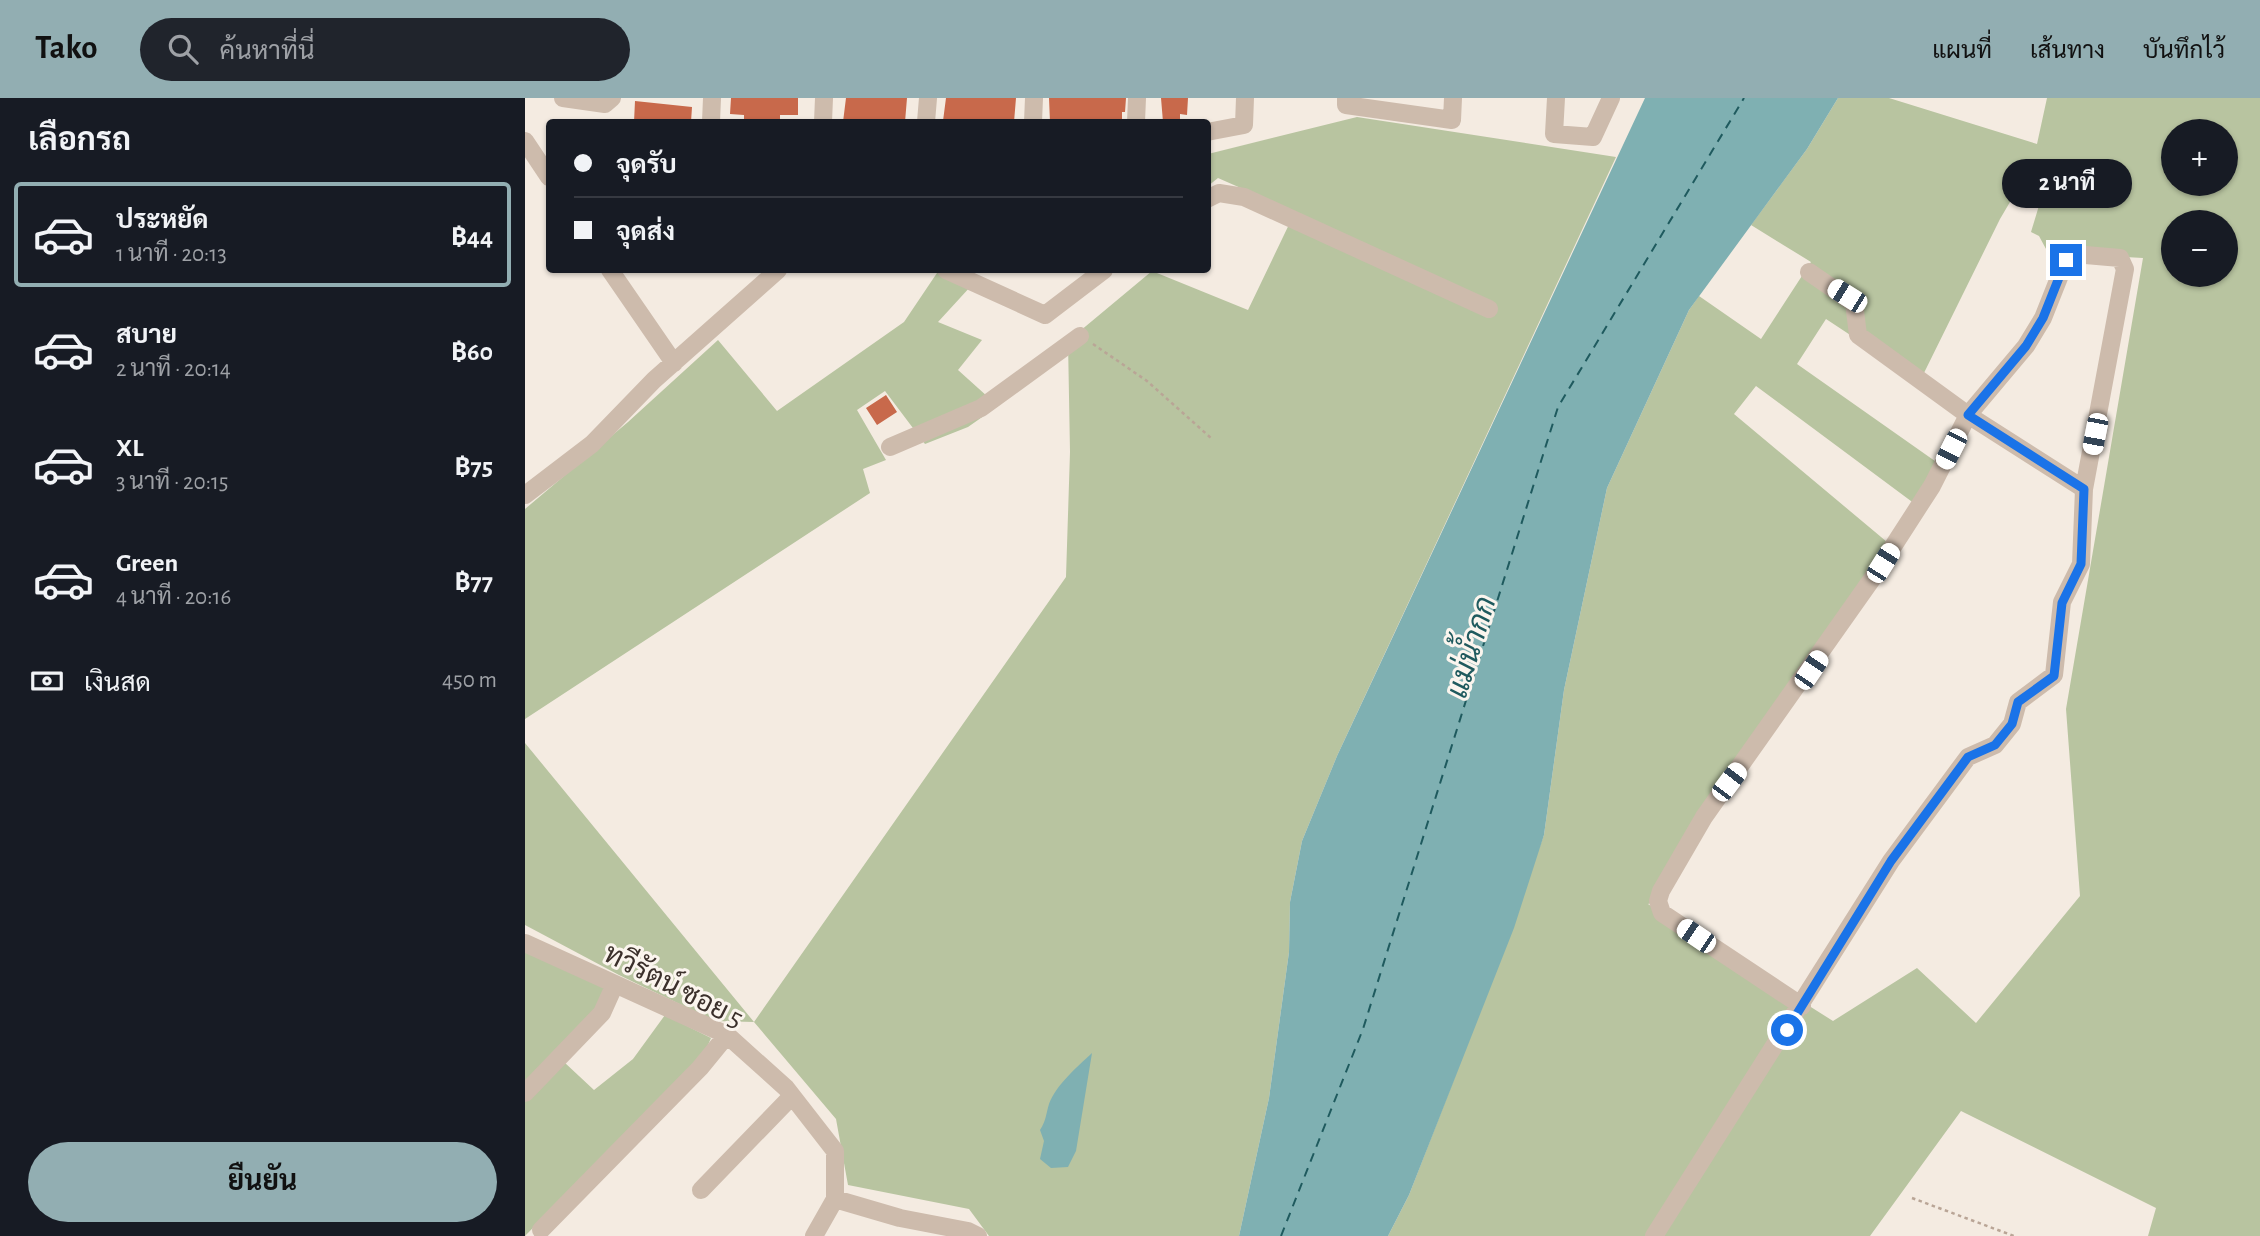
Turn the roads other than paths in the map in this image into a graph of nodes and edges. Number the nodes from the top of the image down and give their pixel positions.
1 (563, 98) edge
2 (612, 98) edge
3 (712, 98) edge
4 (824, 98) edge
5 (928, 98) edge
6 (1034, 98) edge
7 (1137, 98) edge
8 (1245, 98) edge
9 (1346, 98) edge
10 (1453, 98) edge
11 (1556, 98) edge
12 (1611, 98) edge
13 (711, 119) edge
14 (823, 119) edge
15 (926, 119) edge
16 (1033, 119) edge
17 (1136, 119) edge
18 (1211, 131) edge
19 (525, 141) edge
20 (546, 172) edge
21 (1211, 196) edge
22 (1809, 272) dead end
23 (612, 273) edge
24 (776, 273) edge
25 (953, 273) edge
26 (1100, 273) edge
27 (1489, 309) dead end
28 (1080, 336) road end
29 (674, 363) junction
30 (1968, 415) junction
31 (890, 447) dead end
32 (2084, 489) junction
33 (525, 495) edge
34 (525, 943) edge
35 (615, 984) junction
36 (1802, 1006) junction
37 (727, 1035) junction
38 (525, 1093) edge
39 (792, 1096) junction
40 (701, 1191) dead end
41 (835, 1199) junction
42 (541, 1230) dead end
43 (814, 1236) edge
44 (978, 1236) edge
45 (1654, 1236) edge

1 - 2 street
3 - 13 street
4 - 14 street
5 - 15 street
6 - 16 street
7 - 17 street
8 - 18 street
9 - 10 street
11 - 12 street
19 - 20 street
21 - 27 street
22 - 30 street
23 - 29 street
24 - 29 street
25 - 26 street
28 - 31 street
29 - 33 street
30 - 32 street
30 - 32 street
30 - 36 street
32 - 36 street
34 - 35 street, ทวีรัตน์ ซอย 5
35 - 37 street, ทวีรัตน์ ซอย 5
35 - 38 street
36 - 45 street
37 - 39 street, ทวีรัตน์ ซอย 5
37 - 42 street
39 - 40 street
39 - 41 street, ทวีรัตน์ ซอย 5
41 - 43 street, ทวีรัตน์ ซอย 5
41 - 44 street

